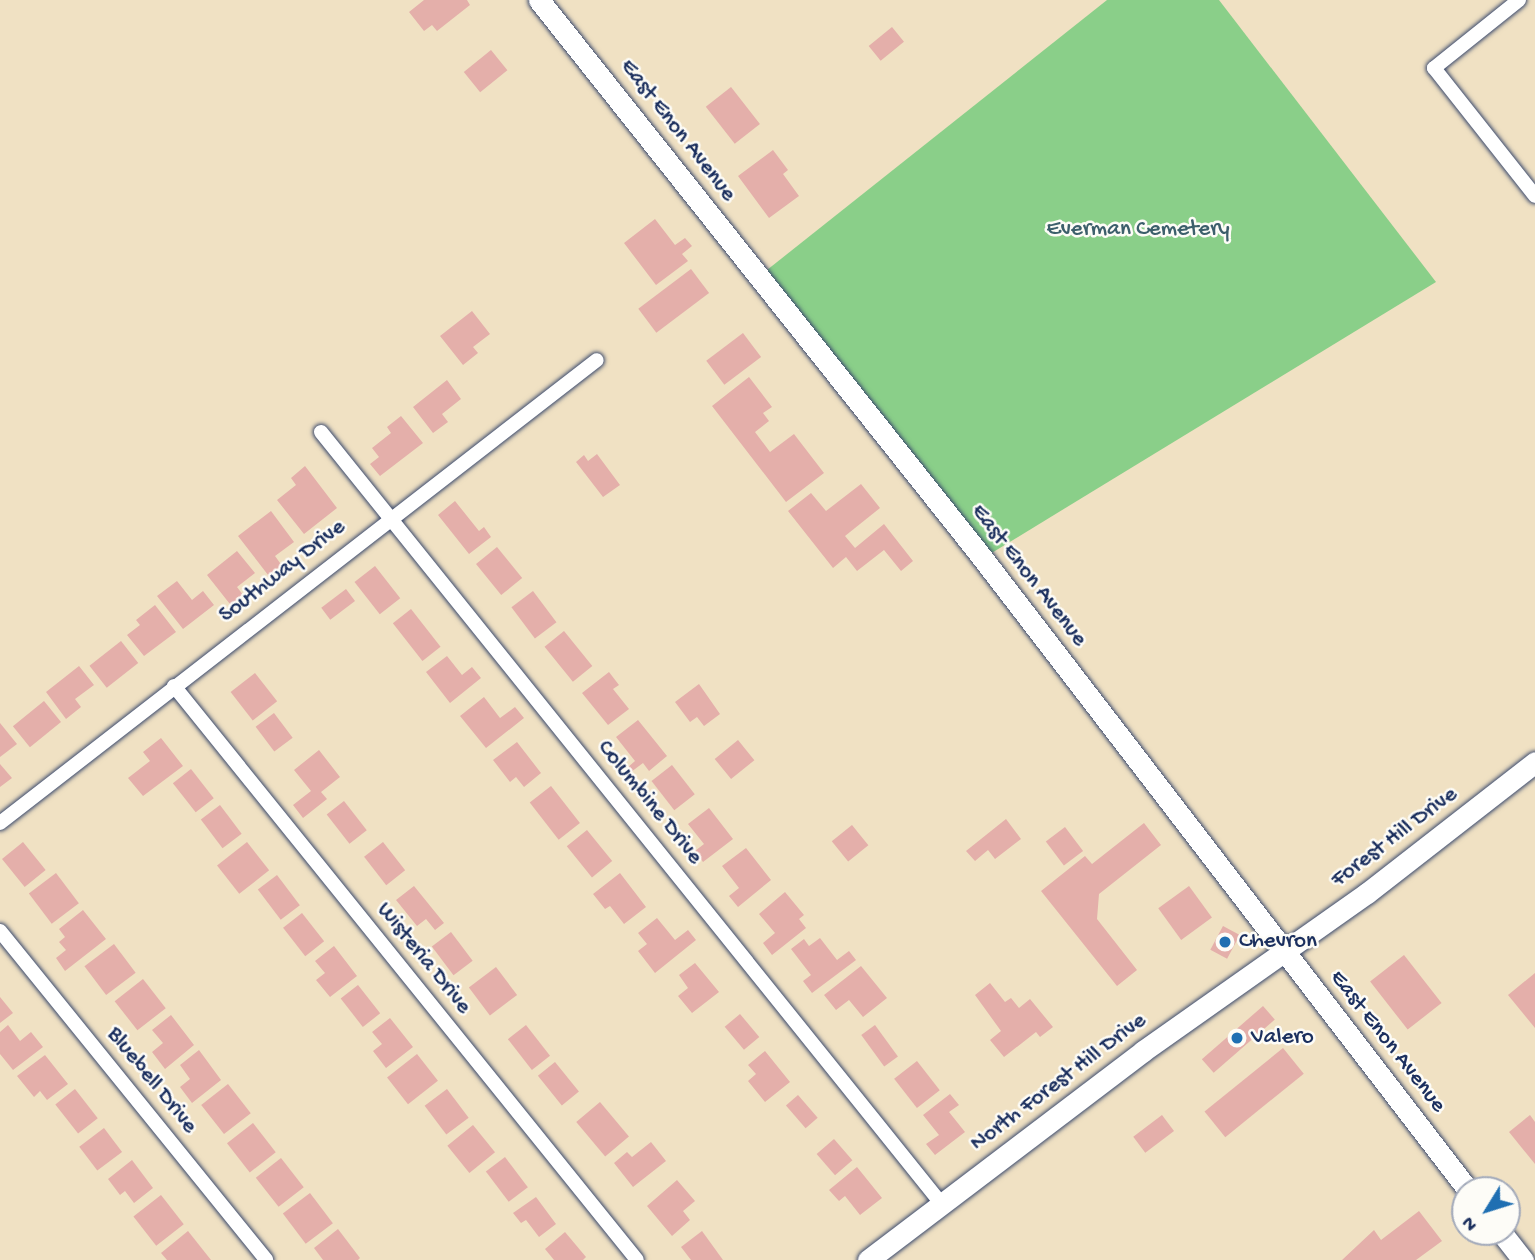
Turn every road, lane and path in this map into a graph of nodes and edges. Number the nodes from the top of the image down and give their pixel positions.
1 (539, 0) edge
2 (1519, 0) edge
3 (1535, 195) edge
4 (597, 360) dead end
5 (321, 432) dead end
6 (391, 517) junction
7 (174, 686) junction
8 (1535, 762) edge
9 (0, 823) edge
10 (0, 931) edge
11 (1284, 953) junction
12 (1457, 1176) edge
13 (941, 1203) junction
14 (266, 1260) edge
15 (637, 1260) edge
16 (868, 1260) edge

1 - 11 street, East Enon Avenue
2 - 3 street
4 - 6 street, Southway Drive
5 - 6 street, Columbine Drive
6 - 7 street, Southway Drive
6 - 13 street, Columbine Drive
7 - 9 street, Southway Drive
7 - 15 street, Wisteria Drive
8 - 11 street, Forest Hill Drive
10 - 14 street, Bluebell Drive
11 - 12 street, East Enon Avenue
11 - 13 street, North Forest Hill Drive
13 - 16 street, North Forest Hill Drive

